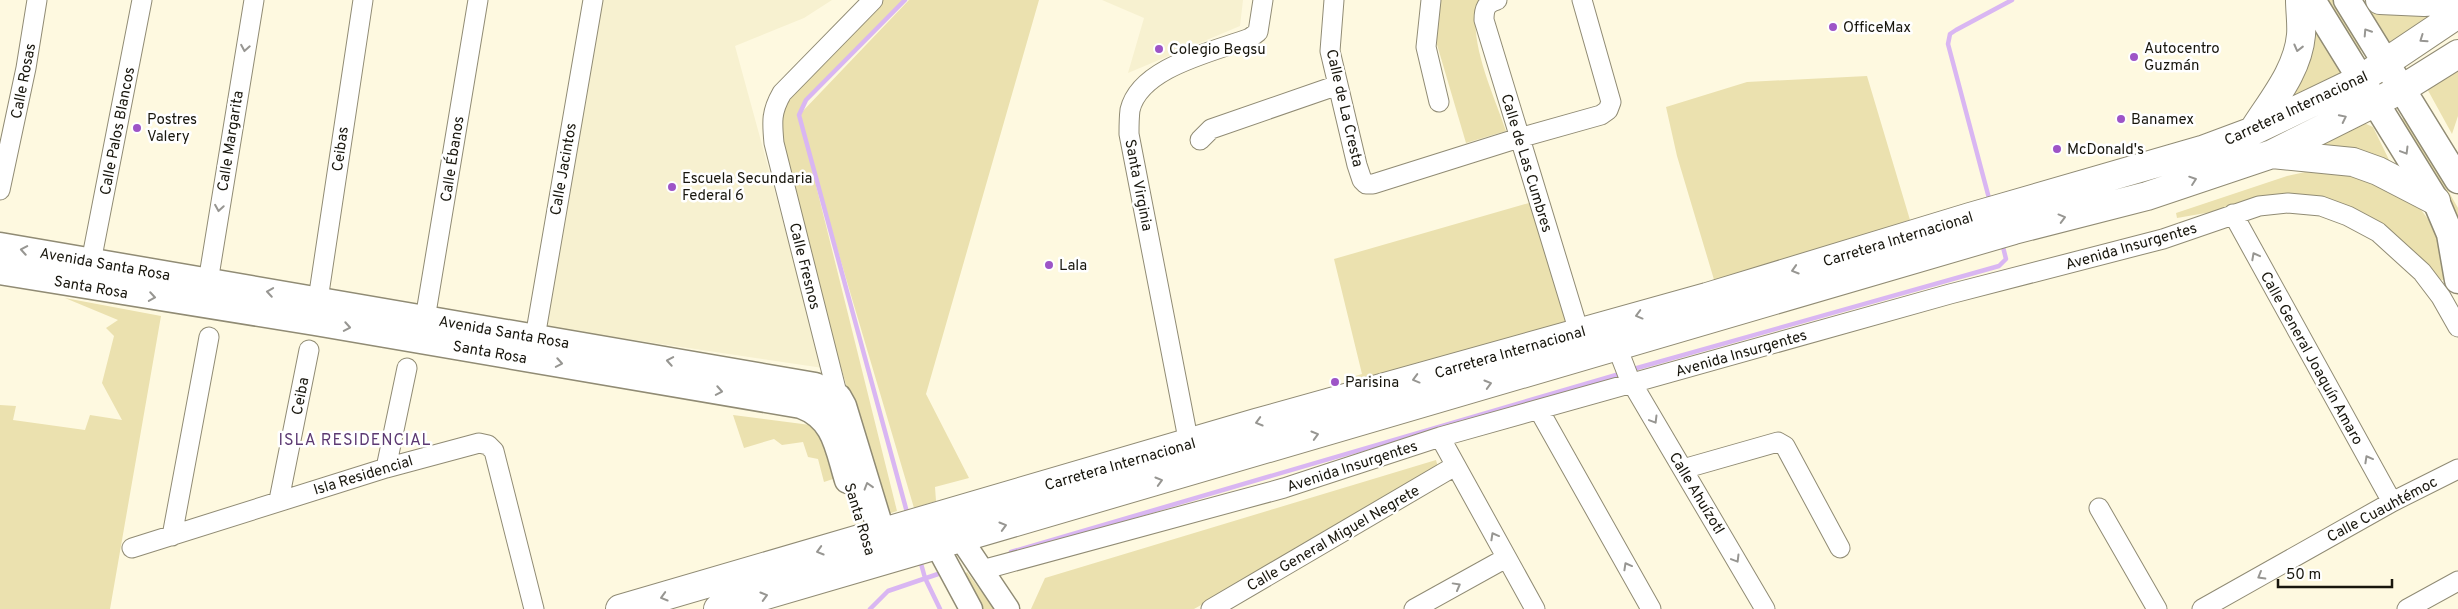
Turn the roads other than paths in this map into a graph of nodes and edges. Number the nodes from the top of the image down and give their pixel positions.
1 (37, 0) edge
2 (142, 0) edge
3 (254, 0) edge
4 (363, 0) edge
5 (478, 0) edge
6 (593, 0) edge
7 (873, 0) edge
8 (1263, 0) edge
9 (1334, 0) edge
10 (1431, 0) edge
11 (1497, 0) edge
12 (1582, 0) edge
13 (2300, 0) edge
14 (2312, 0) edge
15 (2347, 0) edge
16 (2380, 0) edge
17 (2454, 0) edge
18 (2458, 14) edge
19 (2458, 54) edge
20 (2387, 64) junction
21 (2361, 80) junction
22 (1338, 85) junction
23 (2402, 89) junction
24 (1439, 102) dead end
25 (2376, 102) junction
26 (2253, 132) junction
27 (1519, 138) junction
28 (1200, 140) dead end
29 (2272, 154) junction
30 (2140, 169) junction
31 (2458, 180) edge
32 (0, 190) edge
33 (2147, 196) junction
34 (2436, 201) junction
35 (2233, 214) junction
36 (2012, 218) junction
37 (1979, 228) junction
38 (0, 246) edge
39 (91, 262) junction
40 (0, 271) edge
41 (2458, 280) edge
42 (208, 282) junction
43 (317, 310) junction
44 (425, 318) junction
45 (2458, 327) edge
46 (1579, 332) junction
47 (209, 337) dead end
48 (533, 348) junction
49 (309, 350) dead end
50 (1625, 367) junction
51 (407, 368) dead end
52 (832, 408) junction
53 (1539, 410) junction
54 (1440, 437) junction
55 (1190, 444) junction
56 (1455, 466) junction
57 (386, 468) junction
58 (1683, 469) junction
59 (2458, 469) edge
60 (279, 500) junction
61 (2392, 502) junction
62 (2099, 508) dead end
63 (172, 536) junction
64 (911, 539) junction
65 (132, 548) dead end
66 (1840, 548) dead end
67 (1506, 558) junction
68 (982, 570) junction
69 (2458, 581) edge
70 (534, 609) edge
71 (620, 609) edge
72 (718, 609) edge
73 (971, 609) edge
74 (1008, 609) edge
75 (1211, 609) edge
76 (1414, 609) edge
77 (1535, 609) edge
78 (1651, 609) edge
79 (1765, 609) edge
80 (2157, 609) edge
81 (2202, 609) edge
82 (2408, 609) edge

1 - 32 street, Calle Rosas
2 - 39 street, Calle Palos Blancos
3 -> 42 street, Calle Margarita
4 - 43 street, Ceibas
5 - 44 street, Calle Ébanos
6 - 48 street, Calle Jacintos
7 - 52 street, Calle Fresnos
8 - 55 street, Santa Virginia
9 - 22 street, Calle de La Cresta
10 - 24 street
11 - 27 street, Calle de Las Cumbres
12 - 27 street
13 -> 26 main road
14 - 21 main road
20 -> 15 main road
16 - 17 main road
18 -> 20 main road, Carretera Internacional
19 - 23 main road, Carretera Internacional
20 - 21 main road, Carretera Internacional
20 - 23 main road
21 - 25 main road
21 - 26 main road, Carretera Internacional
22 - 27 street, Calle de La Cresta
22 - 28 street
23 - 25 main road, Carretera Internacional
23 - 31 main road
29 -> 25 main road, Carretera Internacional
25 -> 34 main road
26 - 30 main road, Carretera Internacional
27 - 46 street, Calle de Las Cumbres
33 -> 29 main road, Carretera Internacional
29 - 34 main road
30 - 33 main road
30 - 36 main road, Carretera Internacional
36 -> 33 main road, Carretera Internacional
34 - 41 main road
35 - 45 street, Avenida Insurgentes
35 - 50 street, Avenida Insurgentes
61 -> 35 street, Calle General Joaquín Amaro
36 - 37 main road, Carretera Internacional
37 -> 46 main road, Carretera Internacional
37 - 50 main road, Carretera Internacional
39 -> 38 main road, Avenida Santa Rosa
39 - 42 main road, Avenida Santa Rosa
40 -> 43 main road, Santa Rosa
43 -> 42 main road, Avenida Santa Rosa
43 - 44 main road, Avenida Santa Rosa
43 -> 48 main road, Santa Rosa
44 - 48 main road, Avenida Santa Rosa
46 -> 55 main road, Carretera Internacional
47 - 63 street
48 - 52 main road, Avenida Santa Rosa
49 - 60 street, Ceiba
50 - 53 street, Avenida Insurgentes
50 -> 58 street, Calle Ahuízotl
64 -> 50 main road, Carretera Internacional
51 - 57 street
52 - 64 main road
53 - 54 street, Avenida Insurgentes
78 -> 53 street
54 - 56 street
54 - 68 street, Avenida Insurgentes
55 - 64 main road, Carretera Internacional
67 -> 56 street
56 - 75 street, Calle General Miguel Negrete
57 - 60 street, Isla Residencial
57 - 70 street, Isla Residencial
58 - 66 street
58 -> 79 street, Calle Ahuízotl
59 - 61 street, Calle Cuauhtémoc
60 - 63 street, Isla Residencial
61 -> 81 street, Calle Cuauhtémoc
62 - 80 street
63 - 65 street, Isla Residencial
64 - 68 street
64 -> 71 main road, Carretera Internacional
72 -> 64 main road, Carretera Internacional
64 - 73 street
76 -> 67 street
67 - 77 street
68 - 74 street
69 - 82 street

